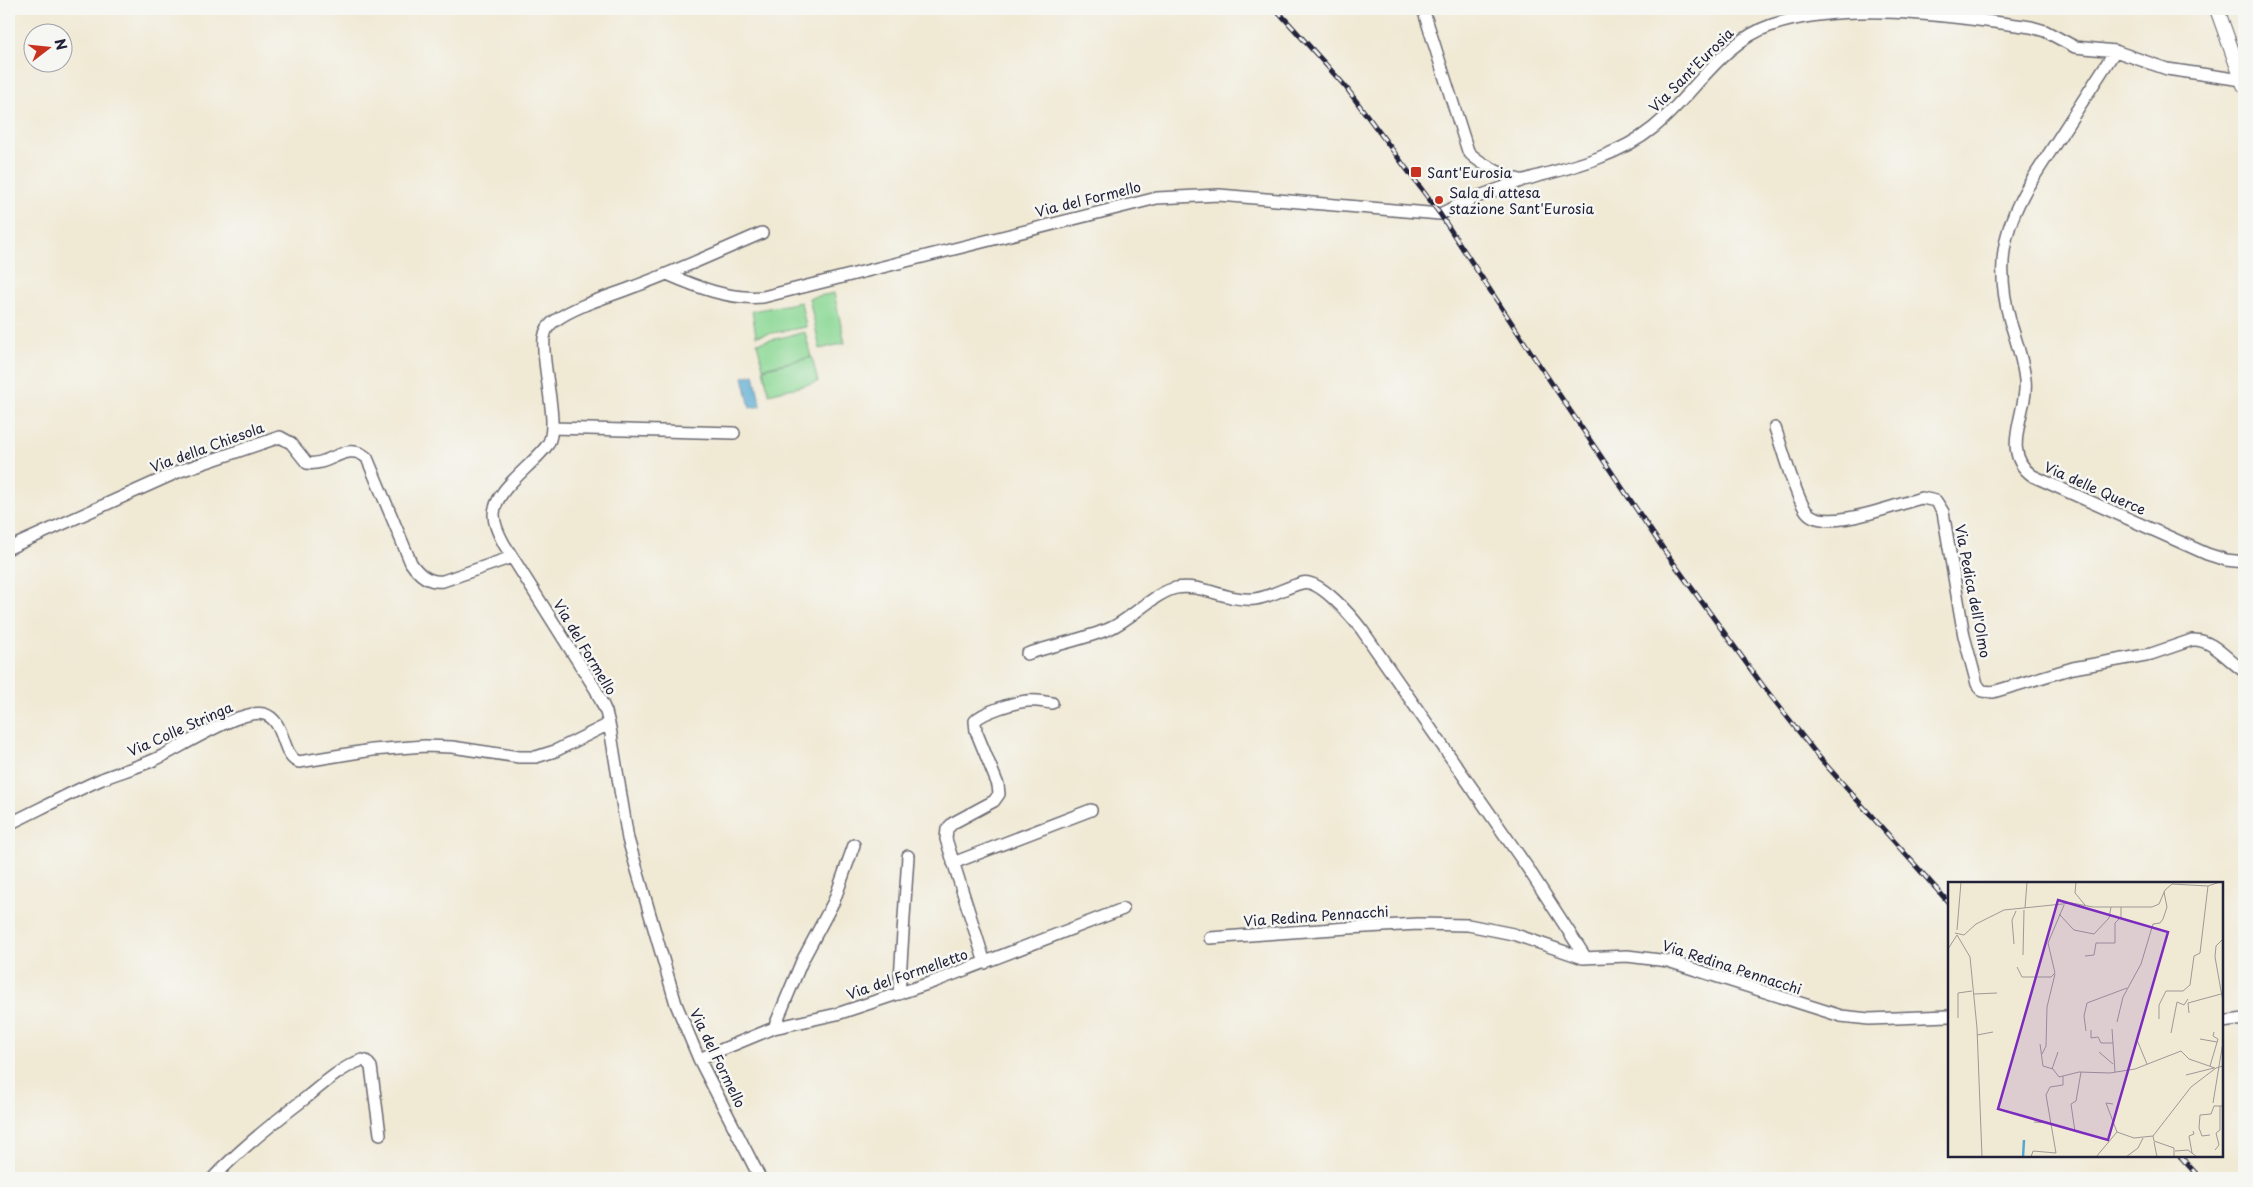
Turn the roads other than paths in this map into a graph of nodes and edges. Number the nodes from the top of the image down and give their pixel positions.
1 (1424, 9) edge
2 (2217, 9) edge
3 (2115, 51) junction
4 (2243, 82) edge
5 (1521, 181) junction
6 (762, 233) dead end
7 (667, 274) junction
8 (552, 428) junction
9 (1775, 428) dead end
10 (734, 433) dead end
11 (9, 548) edge
12 (512, 557) junction
13 (2244, 562) edge
14 (1027, 654) dead end
15 (2244, 671) edge
16 (1052, 703) dead end
17 (609, 724) junction
18 (1091, 810) dead end
19 (9, 824) edge
20 (854, 845) dead end
21 (908, 856) dead end
22 (953, 863) junction
23 (1123, 909) dead end
24 (1210, 938) dead end
25 (1586, 958) junction
26 (985, 963) junction
27 (899, 994) junction
28 (1948, 1016) edge
29 (2244, 1019) edge
30 (2223, 1022) edge
31 (774, 1028) junction
32 (699, 1059) junction
33 (380, 1134) dead end
34 (213, 1178) edge
35 (760, 1178) edge

1 - 5 street
2 - 4 main road
3 - 4 street, Via Sant'Eurosia
3 - 5 street, Via Sant'Eurosia
3 - 13 street, Via delle Querce
5 - 7 street, Via del Formello
6 - 7 street, Via del Formello
7 - 8 street, Via del Formello
8 - 10 street
8 - 12 street, Via del Formello
9 - 15 street, Via Pedica dell'Olmo
11 - 12 street, Via della Chiesola
12 - 17 street, Via del Formello
14 - 25 street
16 - 22 street
17 - 19 street, Via Colle Stringa
17 - 32 street, Via del Formello
18 - 22 street
20 - 31 street
21 - 27 street
22 - 26 street
23 - 26 street, Via del Formelletto
24 - 25 street, Via Redina Pennacchi
25 - 28 street, Via Redina Pennacchi
26 - 27 street, Via del Formelletto
27 - 31 street, Via del Formelletto
29 - 30 street
31 - 32 street, Via del Formelletto
32 - 35 street, Via del Formello
33 - 34 street

